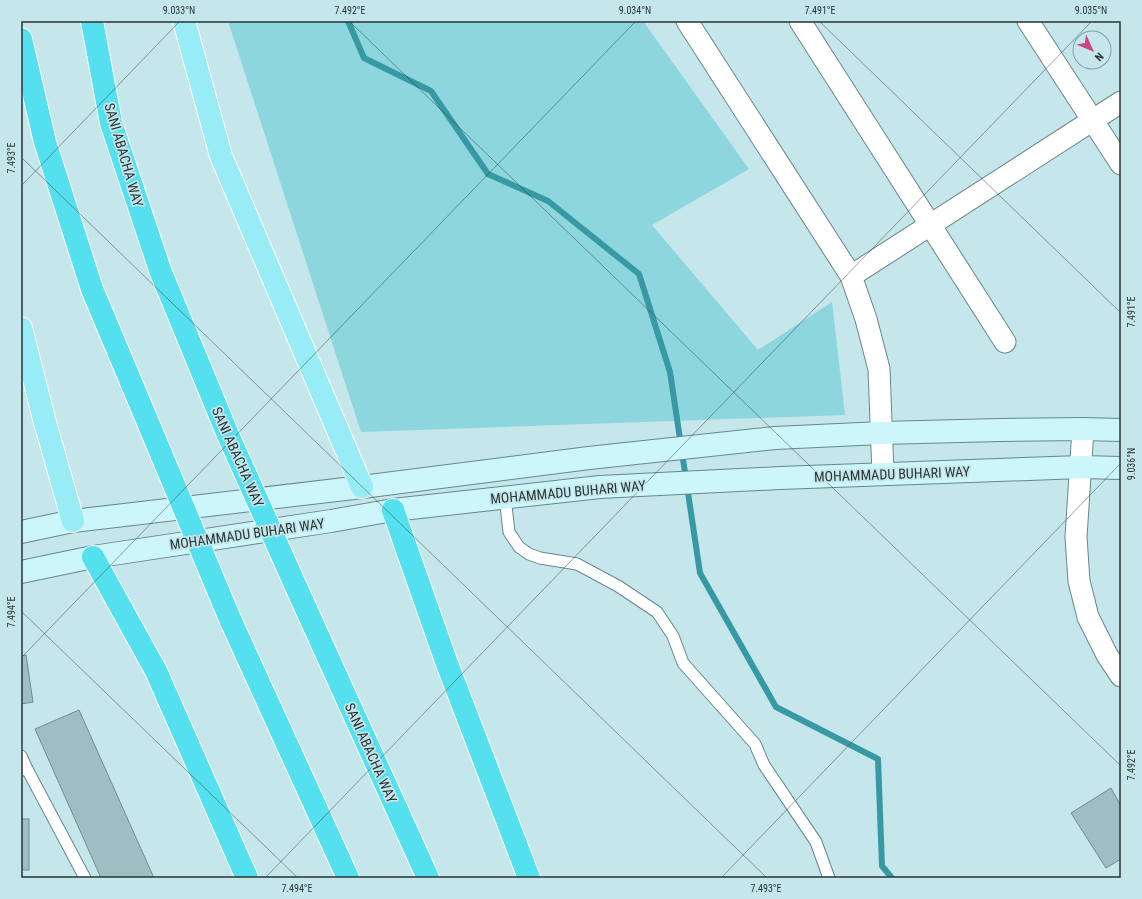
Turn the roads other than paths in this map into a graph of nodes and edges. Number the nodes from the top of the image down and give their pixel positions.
1 (92, 21) edge
2 (184, 21) edge
3 (686, 21) edge
4 (800, 21) edge
5 (1028, 21) edge
6 (21, 39) edge
7 (1121, 102) edge
8 (1092, 120) junction
9 (1121, 164) edge
10 (930, 225) junction
11 (851, 276) junction
12 (21, 328) edge
13 (1005, 342) dead end
14 (1083, 429) junction
15 (1121, 430) edge
16 (881, 433) junction
17 (1081, 467) junction
18 (1121, 468) edge
19 (883, 474) junction
20 (362, 487) junction
21 (505, 497) junction
22 (393, 510) junction
23 (73, 521) junction
24 (21, 532) edge
25 (93, 557) junction
26 (21, 572) edge
27 (1121, 676) edge
28 (21, 756) edge
29 (24, 769) edge
30 (85, 878) edge
31 (247, 878) edge
32 (348, 878) edge
33 (428, 878) edge
34 (529, 878) edge
35 (829, 878) edge

1 - 33 highway, SANI ABACHA WAY, bridge
2 - 20 main road
3 - 11 street
4 - 10 street
5 - 8 street
6 - 32 highway, bridge
7 - 8 street
8 - 9 street
8 - 10 street
10 - 11 street
10 - 13 street
11 - 16 street
12 - 23 main road
14 - 15 main road, MOHAMMADU BUHARI WAY
14 - 16 main road, MOHAMMADU BUHARI WAY
14 - 17 street
16 - 19 street
16 - 20 main road, MOHAMMADU BUHARI WAY
17 - 18 main road, MOHAMMADU BUHARI WAY
17 - 19 main road, MOHAMMADU BUHARI WAY
17 - 27 street
19 - 21 main road, MOHAMMADU BUHARI WAY
20 - 23 main road, MOHAMMADU BUHARI WAY
21 - 22 main road, MOHAMMADU BUHARI WAY
21 - 35 lane
22 - 25 main road, MOHAMMADU BUHARI WAY
22 - 34 highway
23 - 24 main road, MOHAMMADU BUHARI WAY
25 - 26 main road, MOHAMMADU BUHARI WAY
25 - 31 highway
28 - 29 lane
29 - 30 lane

